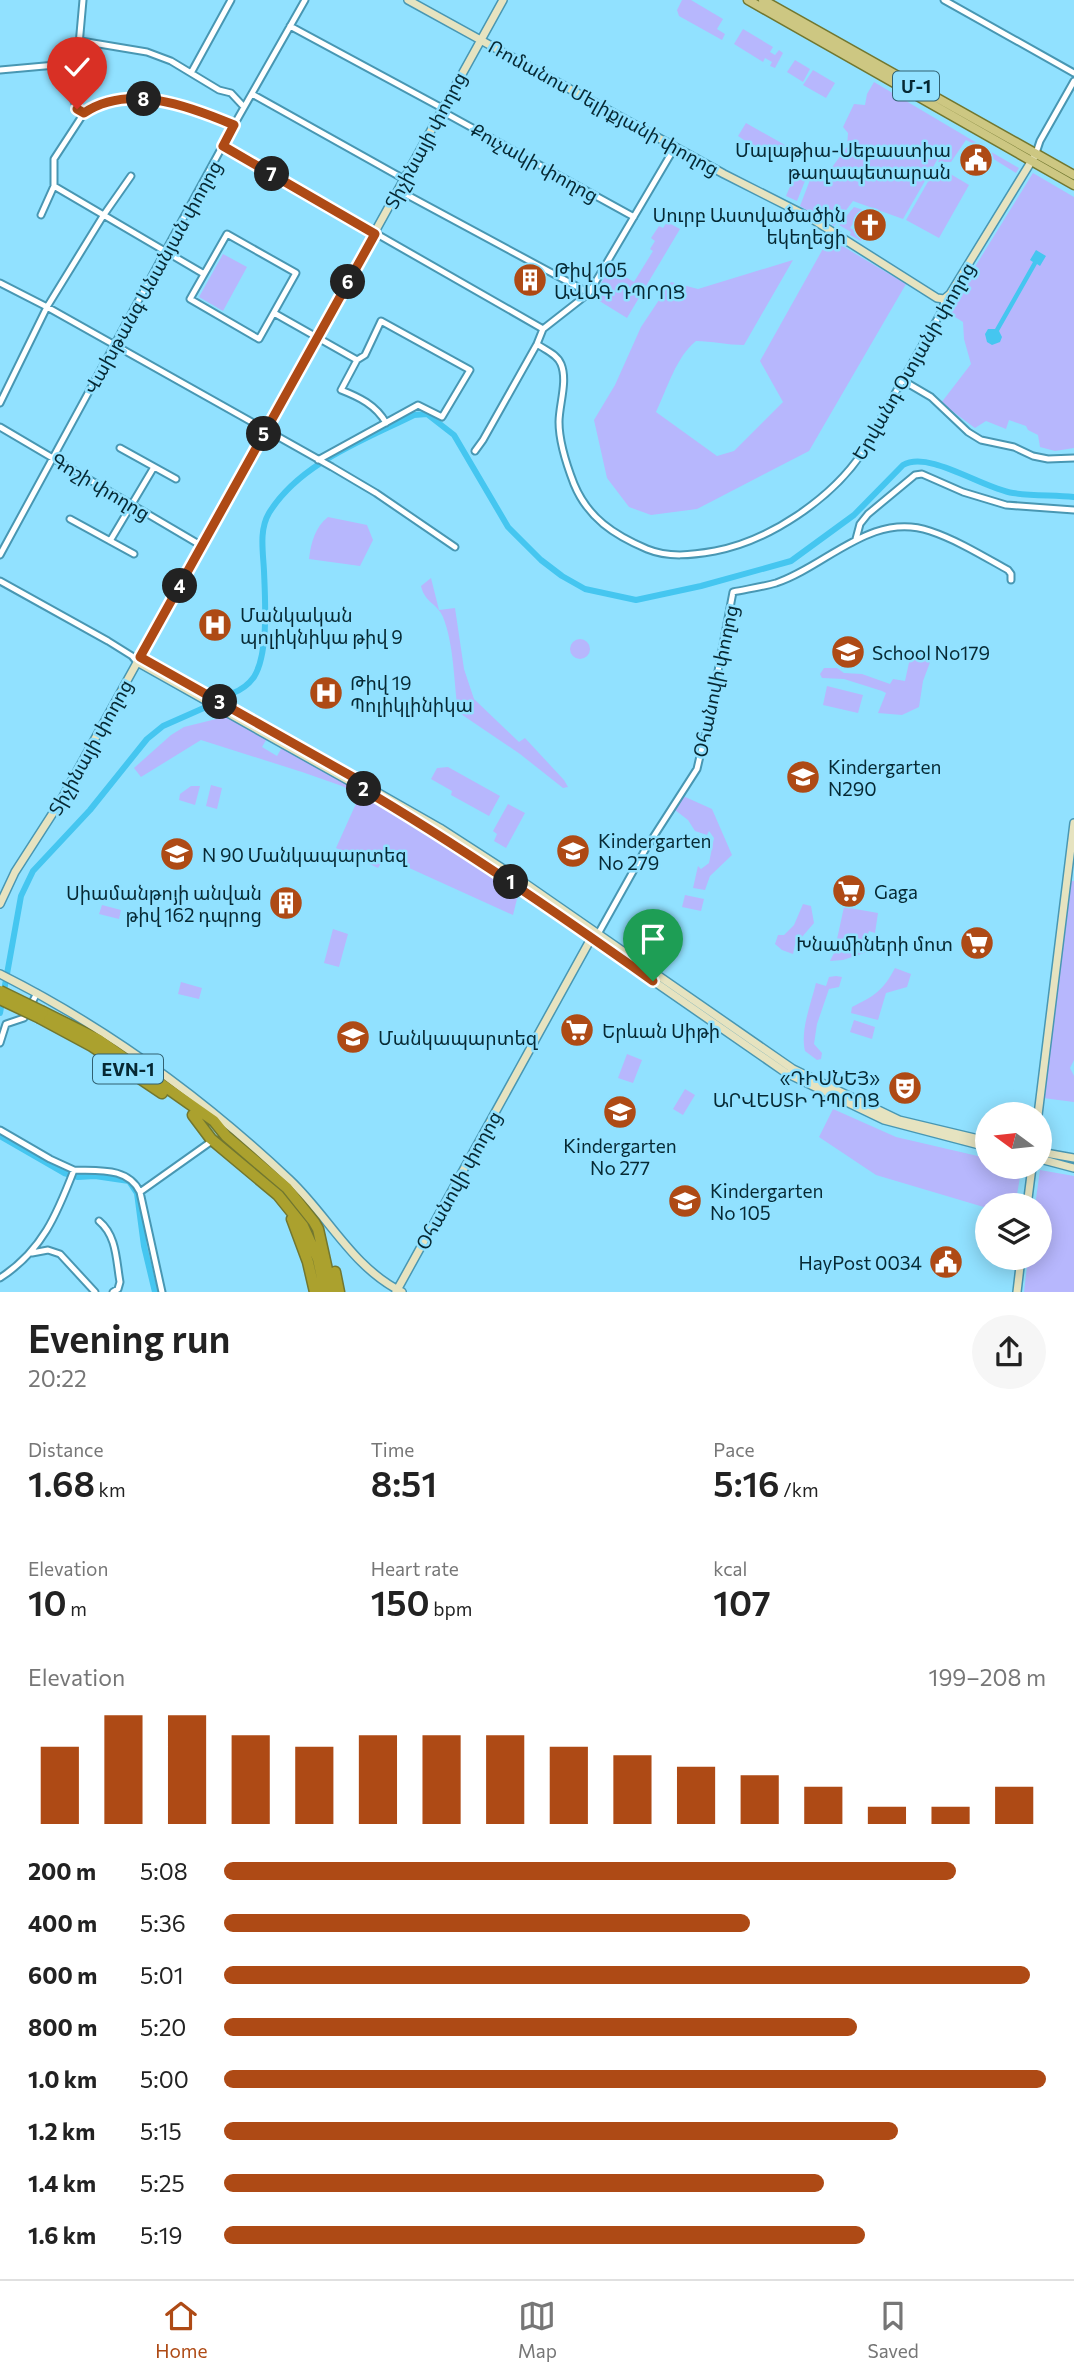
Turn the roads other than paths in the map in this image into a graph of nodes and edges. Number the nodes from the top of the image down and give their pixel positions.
1 (83, 0) edge
2 (231, 0) edge
3 (305, 0) edge
4 (408, 0) edge
5 (503, 0) edge
6 (748, 0) edge
7 (763, 0) edge
8 (944, 0) edge
9 (794, 22) junction
10 (290, 26) junction
11 (481, 39) junction
12 (81, 41) junction
13 (78, 63) junction
14 (0, 70) edge
15 (191, 73) junction
16 (1074, 73) edge
17 (1074, 81) edge
18 (252, 94) junction
19 (244, 107) junction
20 (442, 108) junction
21 (84, 113) junction
22 (234, 125) junction
23 (223, 146) junction
24 (674, 147) junction
25 (1034, 157) junction
26 (1074, 175) edge
27 (131, 176) dead end
28 (404, 179) junction
29 (1074, 185) edge
30 (54, 186) junction
31 (398, 190) junction
32 (41, 215) dead end
33 (103, 216) junction
34 (634, 217) junction
35 (375, 234) junction
36 (165, 251) junction
37 (204, 274) junction
38 (0, 284) edge
39 (589, 293) junction
40 (944, 299) junction
41 (47, 307) junction
42 (274, 313) junction
43 (543, 329) junction
44 (316, 339) junction
45 (537, 344) junction
46 (115, 347) junction
47 (357, 360) junction
48 (902, 380) junction
49 (0, 403) edge
50 (386, 423) junction
51 (0, 427) edge
52 (266, 431) junction
53 (120, 447) dead end
54 (475, 451) dead end
55 (52, 457) junction
56 (1074, 458) edge
57 (318, 460) junction
58 (154, 467) junction
59 (176, 479) dead end
60 (132, 505) junction
61 (1074, 510) edge
62 (70, 519) dead end
63 (856, 539) junction
64 (110, 541) junction
65 (202, 547) junction
66 (455, 547) dead end
67 (0, 555) edge
68 (134, 555) dead end
69 (1011, 580) dead end
70 (0, 581) edge
71 (136, 659) junction
72 (1074, 823) edge
73 (0, 904) edge
74 (595, 935) junction
75 (0, 974) edge
76 (0, 991) edge
77 (37, 993) junction
78 (0, 999) edge
79 (41, 1015) junction
80 (0, 1043) edge
81 (1040, 1102) edge
82 (193, 1115) junction
83 (223, 1125) junction
84 (0, 1130) edge
85 (975, 1138) edge
86 (209, 1143) dead end
87 (975, 1144) edge
88 (1052, 1154) edge
89 (1074, 1158) edge
90 (1052, 1162) edge
91 (1074, 1168) edge
92 (74, 1171) junction
93 (140, 1192) junction
94 (285, 1204) junction
95 (99, 1221) dead end
96 (318, 1229) junction
97 (32, 1253) junction
98 (1020, 1270) edge
99 (0, 1278) edge
100 (398, 1291) edge
101 (95, 1292) edge
102 (113, 1292) edge
103 (162, 1292) edge
104 (315, 1292) edge
105 (325, 1292) edge
106 (332, 1292) edge
107 (339, 1292) edge
108 (1017, 1292) edge

1 - 12 street
2 - 15 street
3 - 10 street, Վախթանգ Անանյան փողոց
4 - 11 main road, Ռոմանոս Մելիքյանի փողոց
5 - 11 main road, Տիչինայի փողոց
6 - 9 main road, Մ-1
7 - 9 main road, Մ-1
8 - 16 street
9 - 25 main road, Մ-1
10 - 18 street, Վախթանգ Անանյան փողոց
10 - 20 street, Քուչակի փողոց
11 - 20 main road, Տիչինայի փողոց
11 - 24 main road, Ռոմանոս Մելիքյանի փողոց
12 - 13 street
12 - 15 street
13 - 14 street
13 - 21 street
15 - 19 street
17 - 25 street
18 - 19 street, Վախթանգ Անանյան փողոց
18 - 28 street
19 - 22 street, Վախթանգ Անանյան փողոց
20 - 28 main road, Տիչինայի փողոց
20 - 34 street, Քուչակի փողոց
21 - 22 street
21 - 30 street
22 - 23 street, Վախթանգ Անանյան փողոց
23 - 35 street
23 - 36 street, Վախթանգ Անանյան փողոց
24 - 34 street
24 - 40 main road, Ռոմանոս Մելիքյանի փողոց
25 - 26 main road, Մ-1
25 - 29 main road, Մ-1
25 - 40 main road, Երվանդ Օտյանի փողոց
27 - 33 street
28 - 31 main road, Տիչինայի փողոց
30 - 32 street
30 - 33 street
31 - 35 main road, Տիչինայի փողոց
31 - 39 street
33 - 36 street
33 - 41 street
34 - 39 street
35 - 43 street
35 - 44 main road, Տիչինայի փողոց
36 - 37 street
36 - 46 street, Վախթանգ Անանյան փողոց
37 - 42 street
37 - 42 street
38 - 41 street
39 - 43 street
40 - 48 street, Երվանդ Օտյանի փողոց
41 - 46 street
41 - 49 street
42 - 44 street
43 - 45 street
44 - 47 street
44 - 52 main road, Տիչինայի փողոց
45 - 48 street, Երվանդ Օտյանի փողոց
45 - 54 street
46 - 52 street
46 - 55 street, Վախթանգ Անանյան փողոց
47 - 50 street
47 - 50 street
48 - 56 street
50 - 57 street
51 - 55 street, Գոշի փողոց
52 - 57 street
52 - 65 main road, Տիչինայի փողոց
53 - 58 street
55 - 60 street, Գոշի փողոց
55 - 67 street, Վախթանգ Անանյան փողոց
57 - 66 street
58 - 59 street
58 - 60 street
60 - 64 street
60 - 65 street, Գոշի փողոց
61 - 63 street
62 - 64 street
63 - 69 street, Օհանովի փողոց
63 - 74 street, Օհանովի փողոց
64 - 68 street
65 - 71 main road, Տիչինայի փողոց
70 - 71 street
71 - 73 main road, Տիչինայի փողոց
71 - 74 main road
72 - 81 main road
74 - 85 main road
74 - 87 main road
74 - 100 main road, Օհանովի փողոց
75 - 77 main road
76 - 79 highway, EVN-1, bridge
77 - 80 street
77 - 83 main road
78 - 79 highway, EVN-1, bridge
79 - 82 highway, EVN-1
79 - 83 highway, EVN-1
82 - 83 highway, EVN-1
82 - 94 highway
83 - 96 highway
83 - 100 main road, EVN-1
84 - 92 street
86 - 93 street
88 - 89 main road
90 - 91 main road
92 - 93 street
92 - 97 street
93 - 103 street
94 - 104 highway
94 - 105 highway
95 - 102 street
96 - 106 highway
96 - 107 highway
97 - 99 street
97 - 101 street
98 - 108 main road

